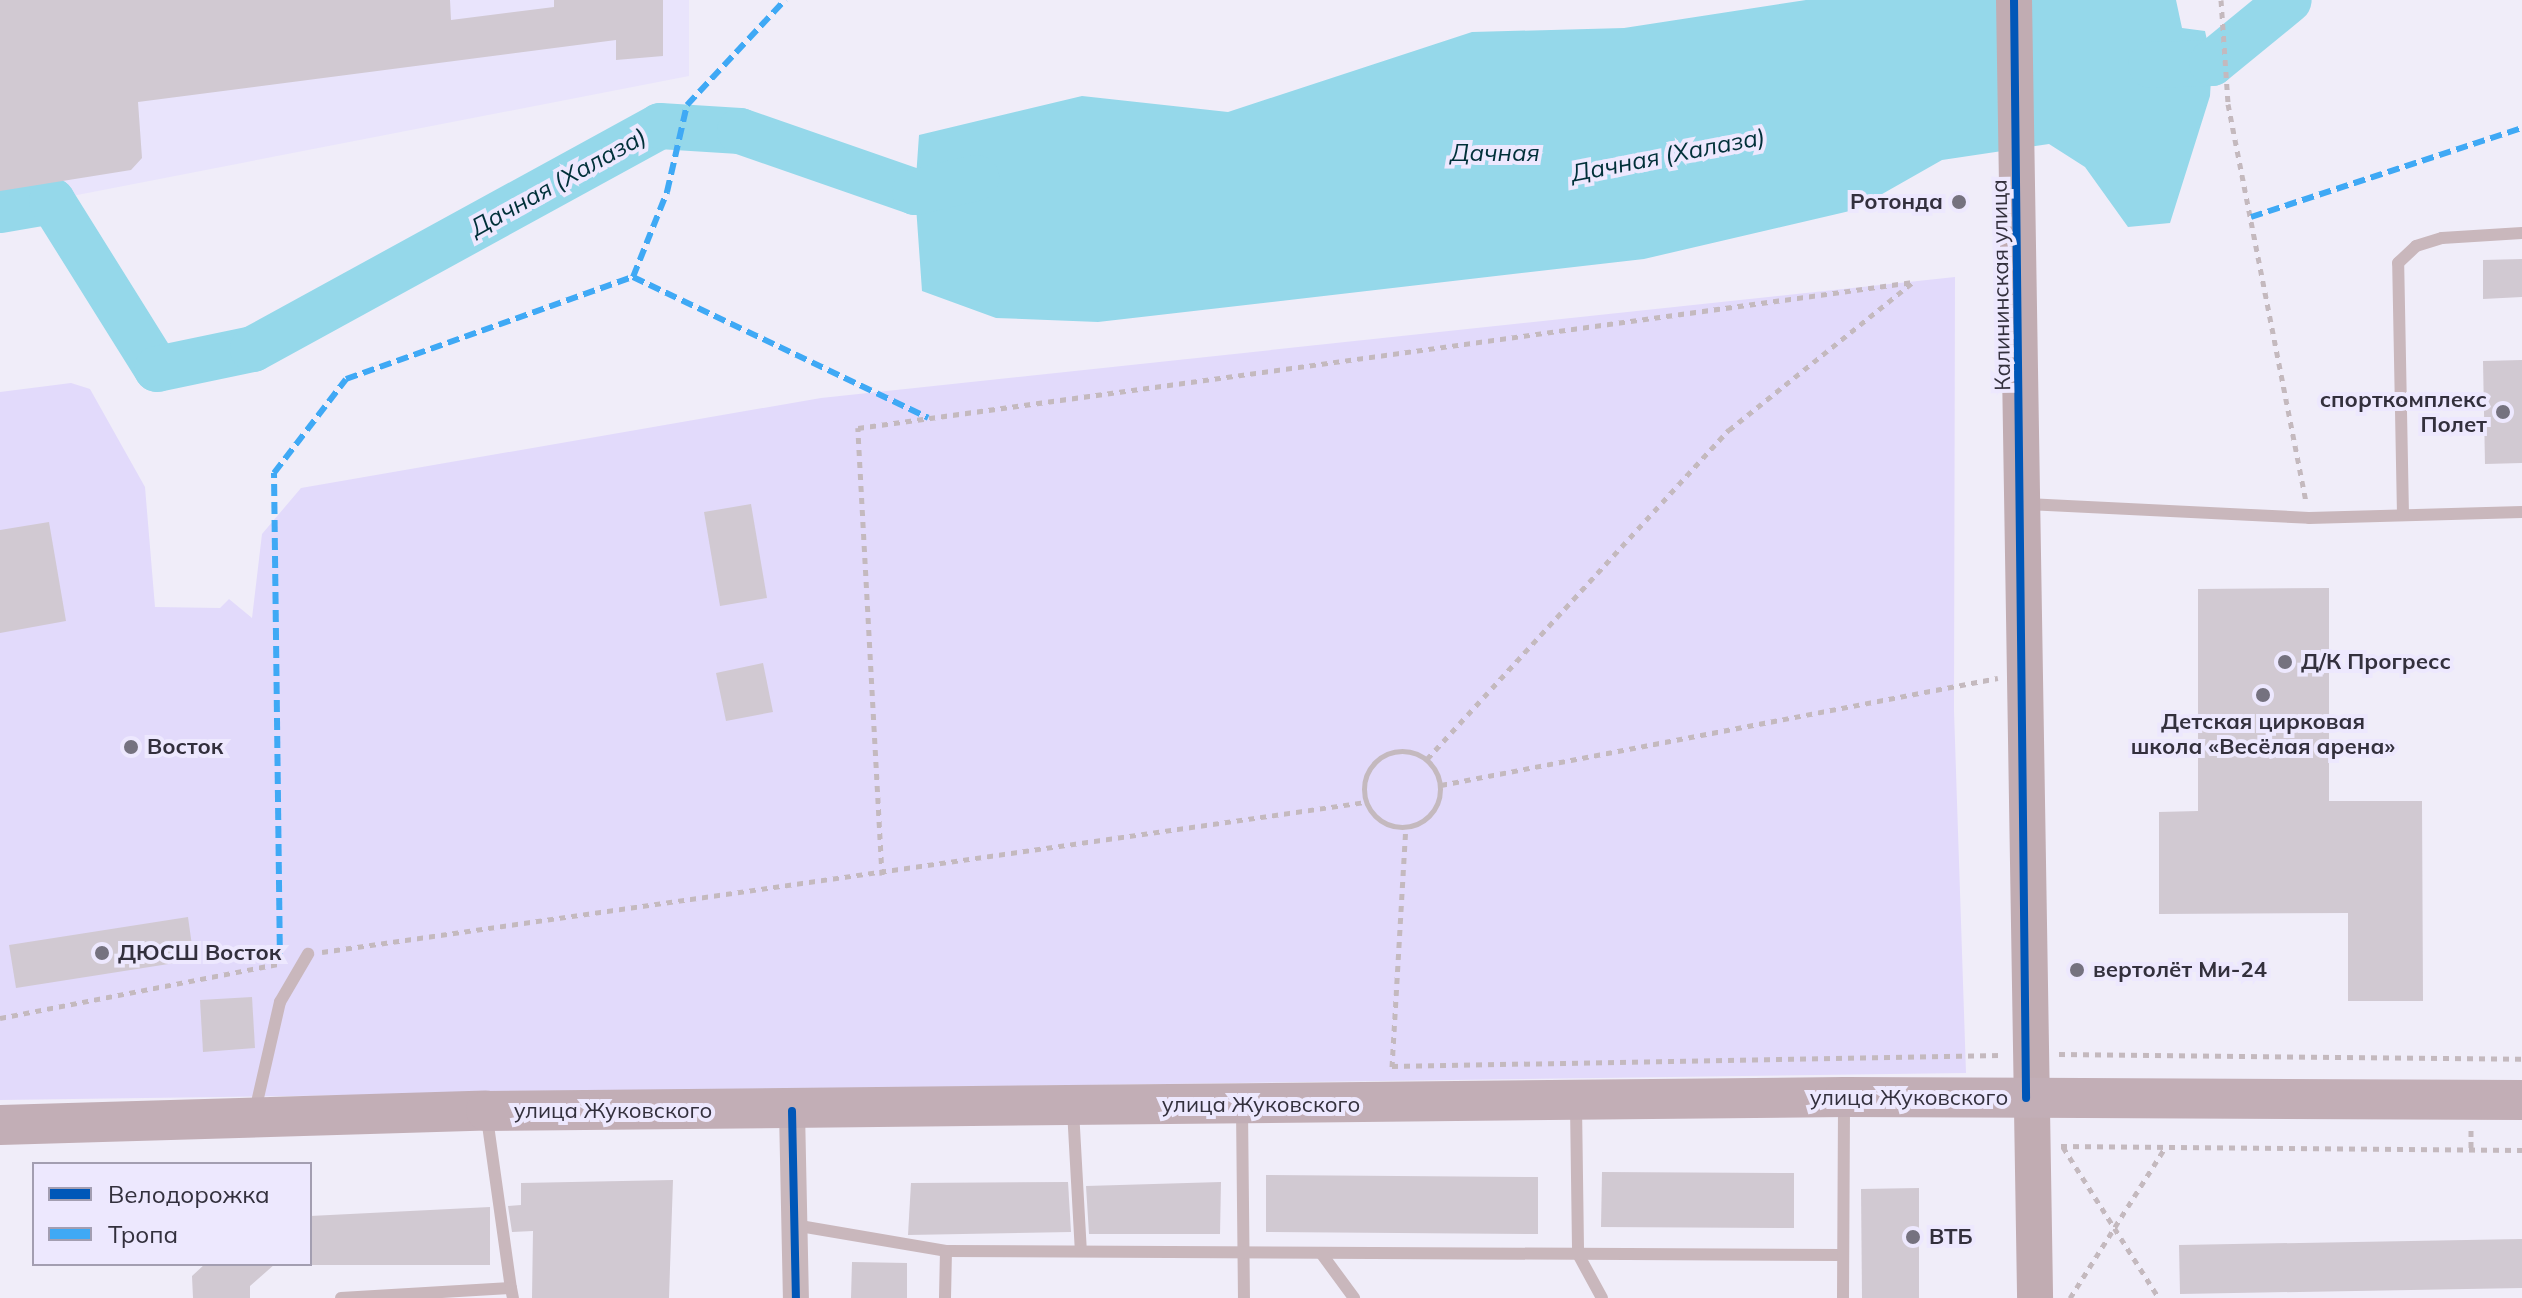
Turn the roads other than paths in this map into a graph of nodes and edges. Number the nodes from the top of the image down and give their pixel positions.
1 (2014, 0) edge
2 (2522, 233) edge
3 (2022, 504) junction
4 (2522, 512) edge
5 (2403, 515) junction
6 (308, 954) road end
7 (1845, 1097) junction
8 (2026, 1098) junction
9 (2522, 1100) edge
10 (1576, 1102) junction
11 (1242, 1105) junction
12 (1073, 1107) junction
13 (486, 1111) junction
14 (792, 1111) junction
15 (252, 1122) junction
16 (0, 1125) edge
17 (794, 1225) junction
18 (946, 1251) junction
19 (1081, 1251) junction
20 (1242, 1253) junction
21 (1321, 1253) junction
22 (1578, 1254) junction
23 (1842, 1255) junction
24 (512, 1293) edge
25 (341, 1298) edge
26 (796, 1298) edge
27 (945, 1298) edge
28 (1244, 1298) edge
29 (1354, 1298) edge
30 (1602, 1298) edge
31 (1843, 1298) edge
32 (2035, 1298) edge

1 - 3 street, Калининская улица
2 - 5 lane
3 - 5 lane
3 - 8 street, Калининская улица
4 - 5 lane
6 - 15 lane
7 - 8 main road, улица Жуковского
7 - 10 main road, улица Жуковского
7 - 23 lane
8 - 9 main road, улица Жуковского
8 - 32 street, Калининская улица
10 - 11 main road, улица Жуковского
10 - 22 lane
11 - 12 main road, улица Жуковского
11 - 20 lane
12 - 14 main road, улица Жуковского
12 - 19 lane
13 - 14 main road, улица Жуковского
13 - 15 main road, улица Жуковского
13 - 24 lane
14 - 17 street
15 - 16 main road, улица Жуковского
17 - 18 lane
17 - 26 street
18 - 19 lane
18 - 27 lane
19 - 20 lane
20 - 21 lane
20 - 28 lane
21 - 22 lane
21 - 29 lane
22 - 23 lane
22 - 30 lane
23 - 31 lane
24 - 25 lane

